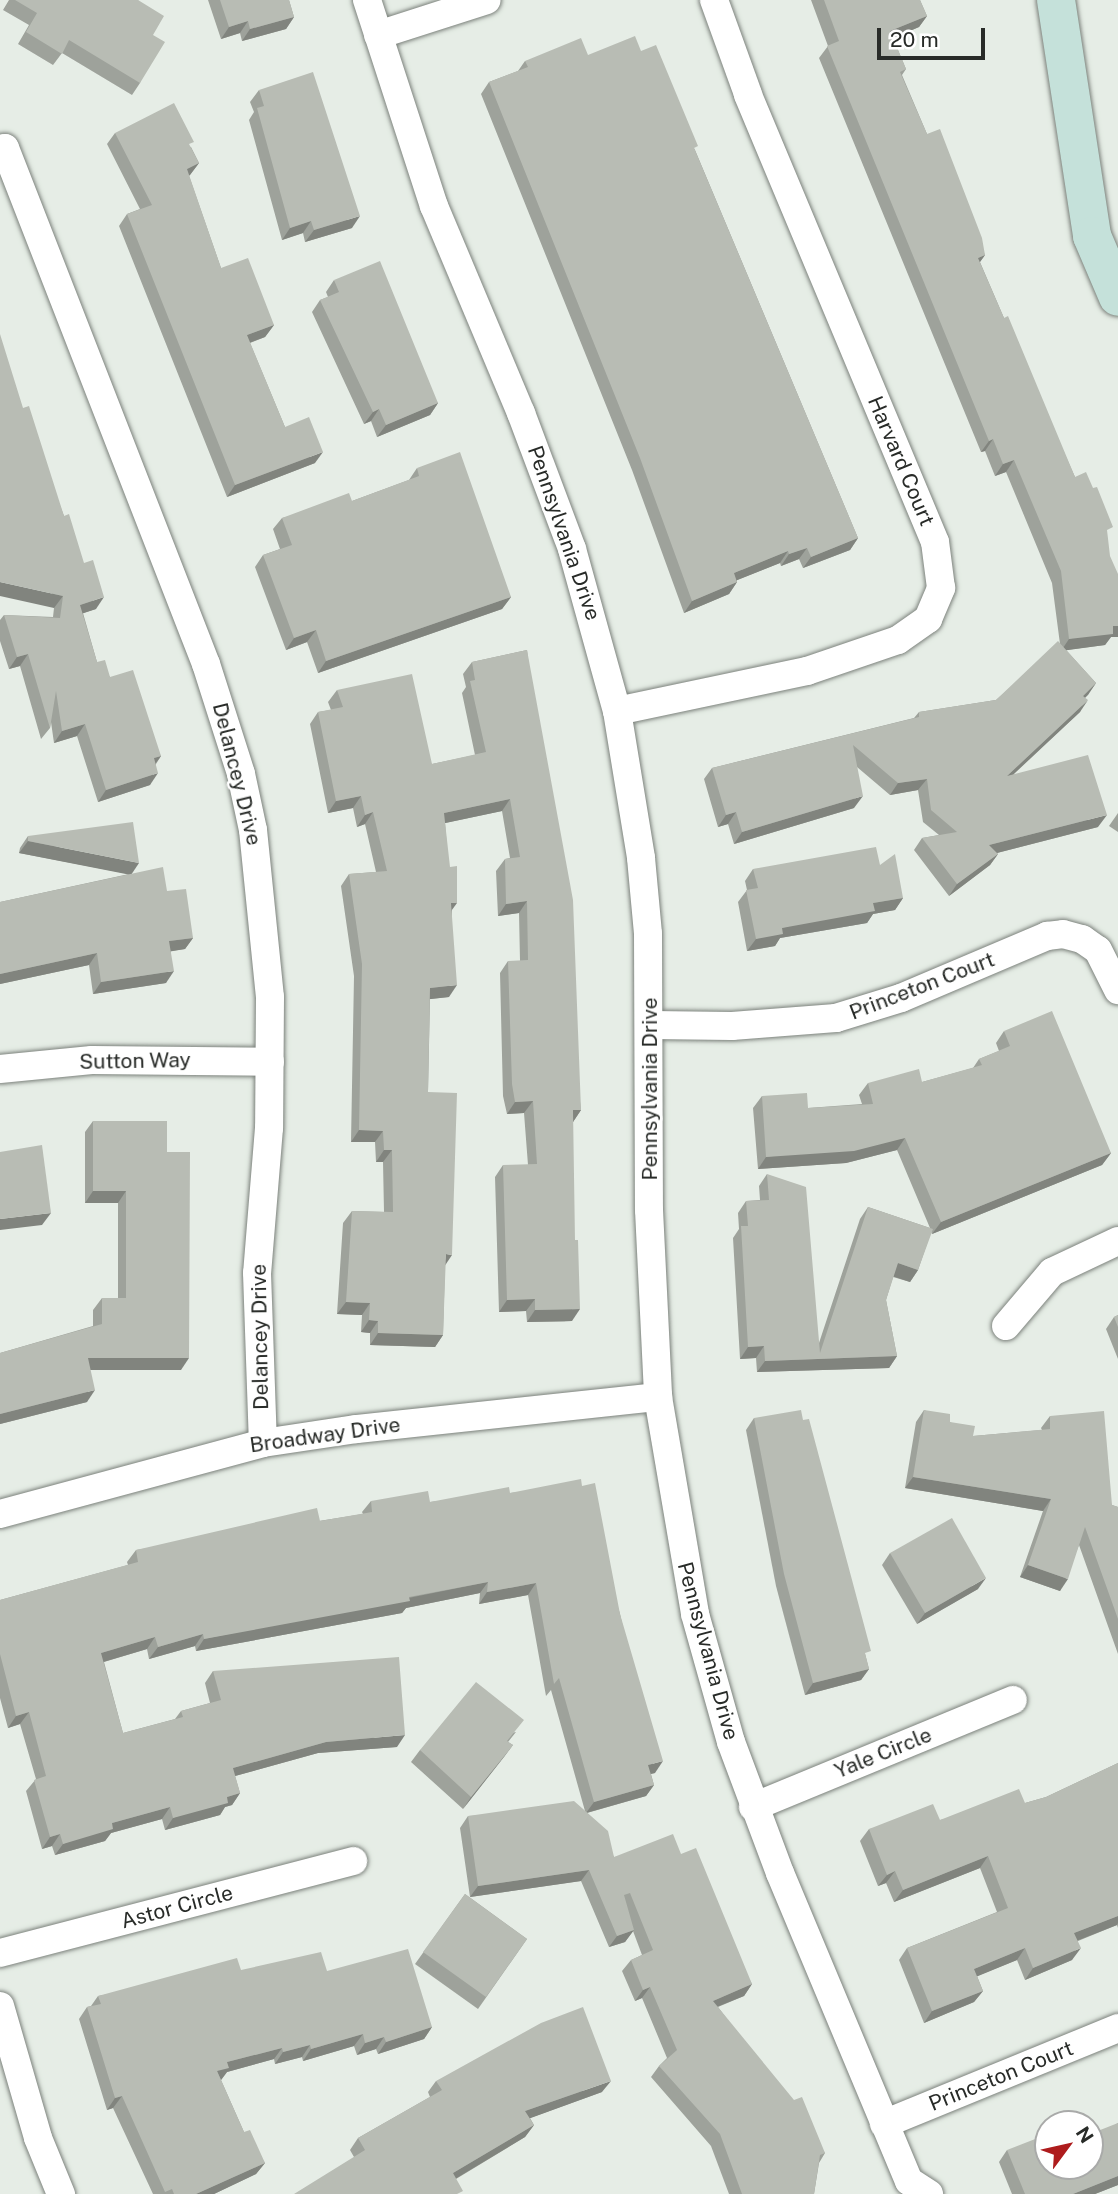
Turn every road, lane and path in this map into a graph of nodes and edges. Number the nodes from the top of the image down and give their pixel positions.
1 (367, 0) edge
2 (487, 0) edge
3 (714, 0) edge
4 (1056, 0) edge
5 (378, 35) junction
6 (0, 149) edge
7 (1118, 298) edge
8 (617, 711) junction
9 (1118, 990) edge
10 (652, 1025) junction
11 (270, 1062) junction
12 (0, 1069) edge
13 (1118, 1241) edge
14 (1006, 1325) dead end
15 (658, 1397) junction
16 (263, 1443) junction
17 (0, 1514) edge
18 (1013, 1700) dead end
19 (753, 1807) junction
20 (353, 1861) dead end
21 (0, 1953) edge
22 (0, 2006) edge
23 (1118, 2028) edge
24 (884, 2124) junction
25 (915, 2190) edge
26 (61, 2194) edge

1 - 5 street, Pennsylvania Drive
2 - 5 street
3 - 8 street, Harvard Court
4 - 7 main road
5 - 8 street, Pennsylvania Drive
6 - 11 street, Delancey Drive
8 - 10 street, Pennsylvania Drive
9 - 10 street, Princeton Court
10 - 15 street, Pennsylvania Drive
11 - 12 street, Sutton Way
11 - 16 street, Delancey Drive
13 - 14 street
15 - 16 street, Broadway Drive
15 - 19 street, Pennsylvania Drive
16 - 17 street, Broadway Drive
18 - 19 street, Yale Circle
19 - 24 street, Pennsylvania Drive
20 - 21 street, Astor Circle
22 - 26 street
23 - 24 street, Princeton Court
24 - 25 street, Pennsylvania Drive

